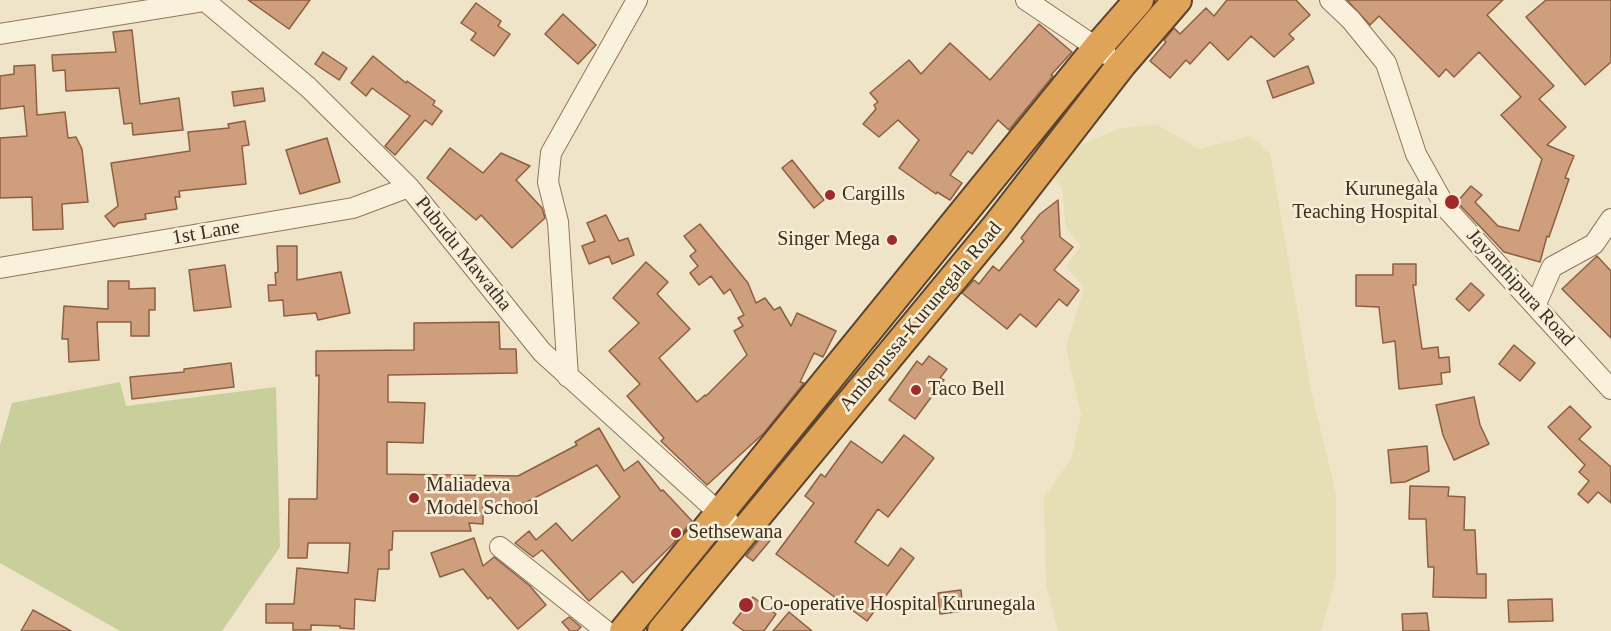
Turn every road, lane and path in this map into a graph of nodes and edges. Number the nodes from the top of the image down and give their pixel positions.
1 (636, 0) edge
2 (1026, 0) edge
3 (1139, 0) edge
4 (1178, 0) edge
5 (1330, 0) edge
6 (204, 1) edge
7 (0, 34) edge
8 (1097, 48) junction
9 (1122, 64) junction
10 (409, 187) junction
11 (1611, 219) edge
12 (0, 268) edge
13 (1536, 304) junction
14 (568, 377) junction
15 (1611, 389) edge
16 (718, 514) junction
17 (742, 533) junction
18 (500, 547) dead end
19 (606, 631) edge
20 (624, 631) edge
21 (662, 631) edge

1 - 14 street
2 - 8 street
3 - 8 highway, Ambepussa-Kurunegala Road
4 - 9 highway, Ambepussa-Kurunegala Road
5 - 13 street, Jayanthipura Road
6 - 7 street
6 - 10 street, Pubudu Mawatha
8 - 9 street
8 - 16 highway, Ambepussa-Kurunegala Road
9 - 17 highway, Ambepussa-Kurunegala Road
10 - 12 street, 1st Lane
10 - 14 street, Pubudu Mawatha
11 - 13 street
13 - 15 street, Jayanthipura Road
14 - 16 street, Pubudu Mawatha
16 - 17 street, Pubudu Mawatha
16 - 20 highway, Ambepussa-Kurunegala Road
17 - 21 highway, Ambepussa-Kurunegala Road
18 - 19 street

